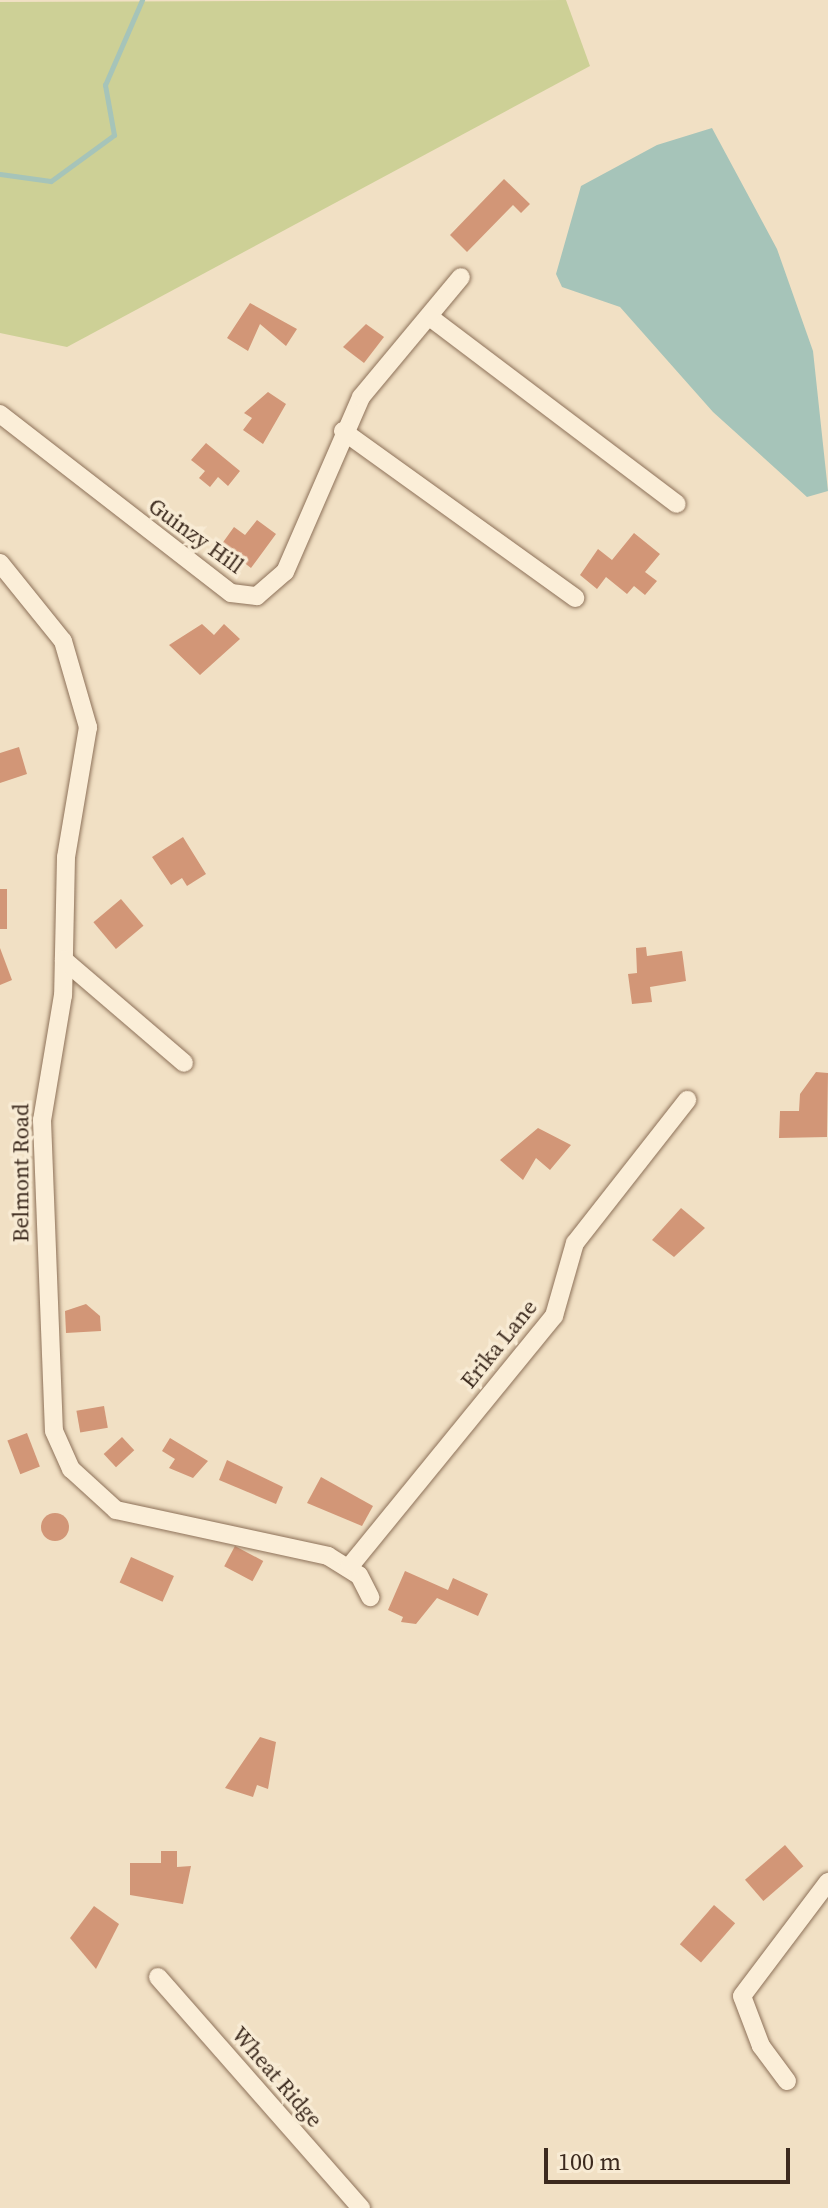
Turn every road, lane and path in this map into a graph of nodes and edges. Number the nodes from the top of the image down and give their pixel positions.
1 (461, 277) dead end
2 (431, 318) junction
3 (0, 414) edge
4 (343, 431) junction
5 (677, 504) dead end
6 (0, 563) edge
7 (575, 598) dead end
8 (64, 960) junction
9 (184, 1063) dead end
10 (687, 1100) dead end
11 (350, 1566) junction
12 (370, 1597) dead end
13 (828, 1882) edge
14 (158, 1977) dead end
15 (787, 2081) dead end
16 (361, 2208) edge

1 - 2 street, Guinzy Hill
2 - 4 street, Guinzy Hill
2 - 5 street
3 - 4 street, Guinzy Hill
4 - 7 street
6 - 8 street, Belmont Road
8 - 9 street
8 - 11 street, Belmont Road
10 - 11 street, Erika Lane
11 - 12 street
13 - 15 street
14 - 16 street, Wheat Ridge

